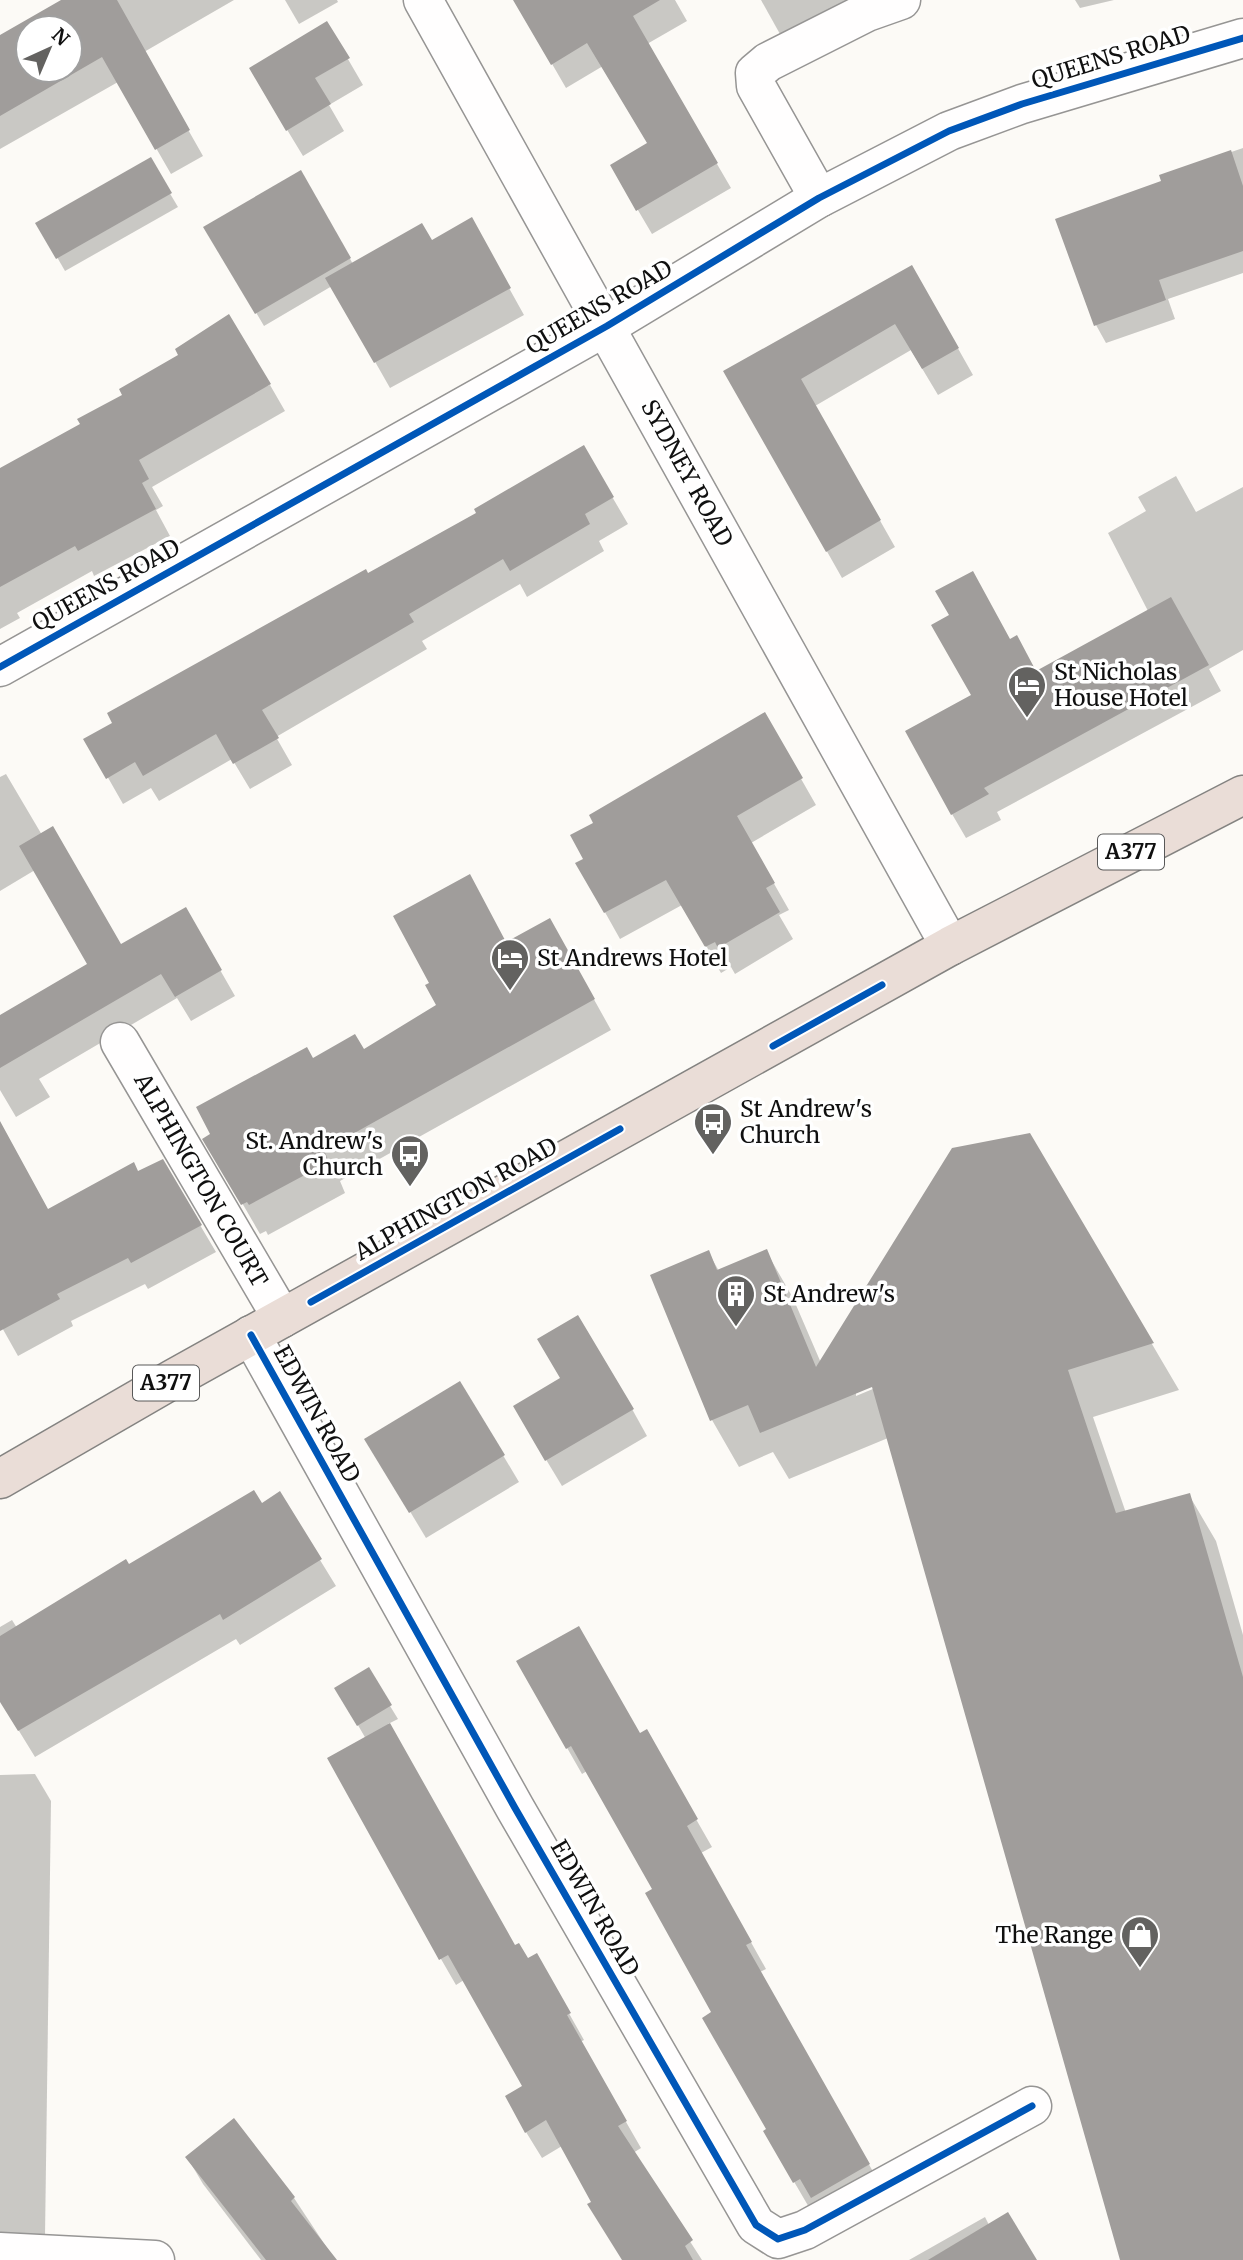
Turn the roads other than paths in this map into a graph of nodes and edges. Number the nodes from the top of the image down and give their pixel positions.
1 (423, 0) edge
2 (901, 0) edge
3 (1243, 38) edge
4 (819, 198) junction
5 (607, 326) junction
6 (0, 667) edge
7 (1243, 795) edge
8 (950, 946) junction
9 (120, 1042) dead end
10 (267, 1327) junction
11 (0, 1479) edge
12 (1032, 2106) dead end
13 (0, 2252) edge
14 (155, 2260) edge

1 - 5 street, SYDNEY ROAD
2 - 4 street
3 - 4 street, QUEENS ROAD
4 - 5 street, QUEENS ROAD
5 - 6 street, QUEENS ROAD
5 - 8 street, SYDNEY ROAD
7 - 8 highway, ALPHINGTON ROAD / A377
8 - 10 highway, ALPHINGTON ROAD / A377
9 - 10 street, ALPHINGTON COURT
10 - 11 highway, ALPHINGTON ROAD / A377
10 - 12 street, EDWIN ROAD
13 - 14 street

